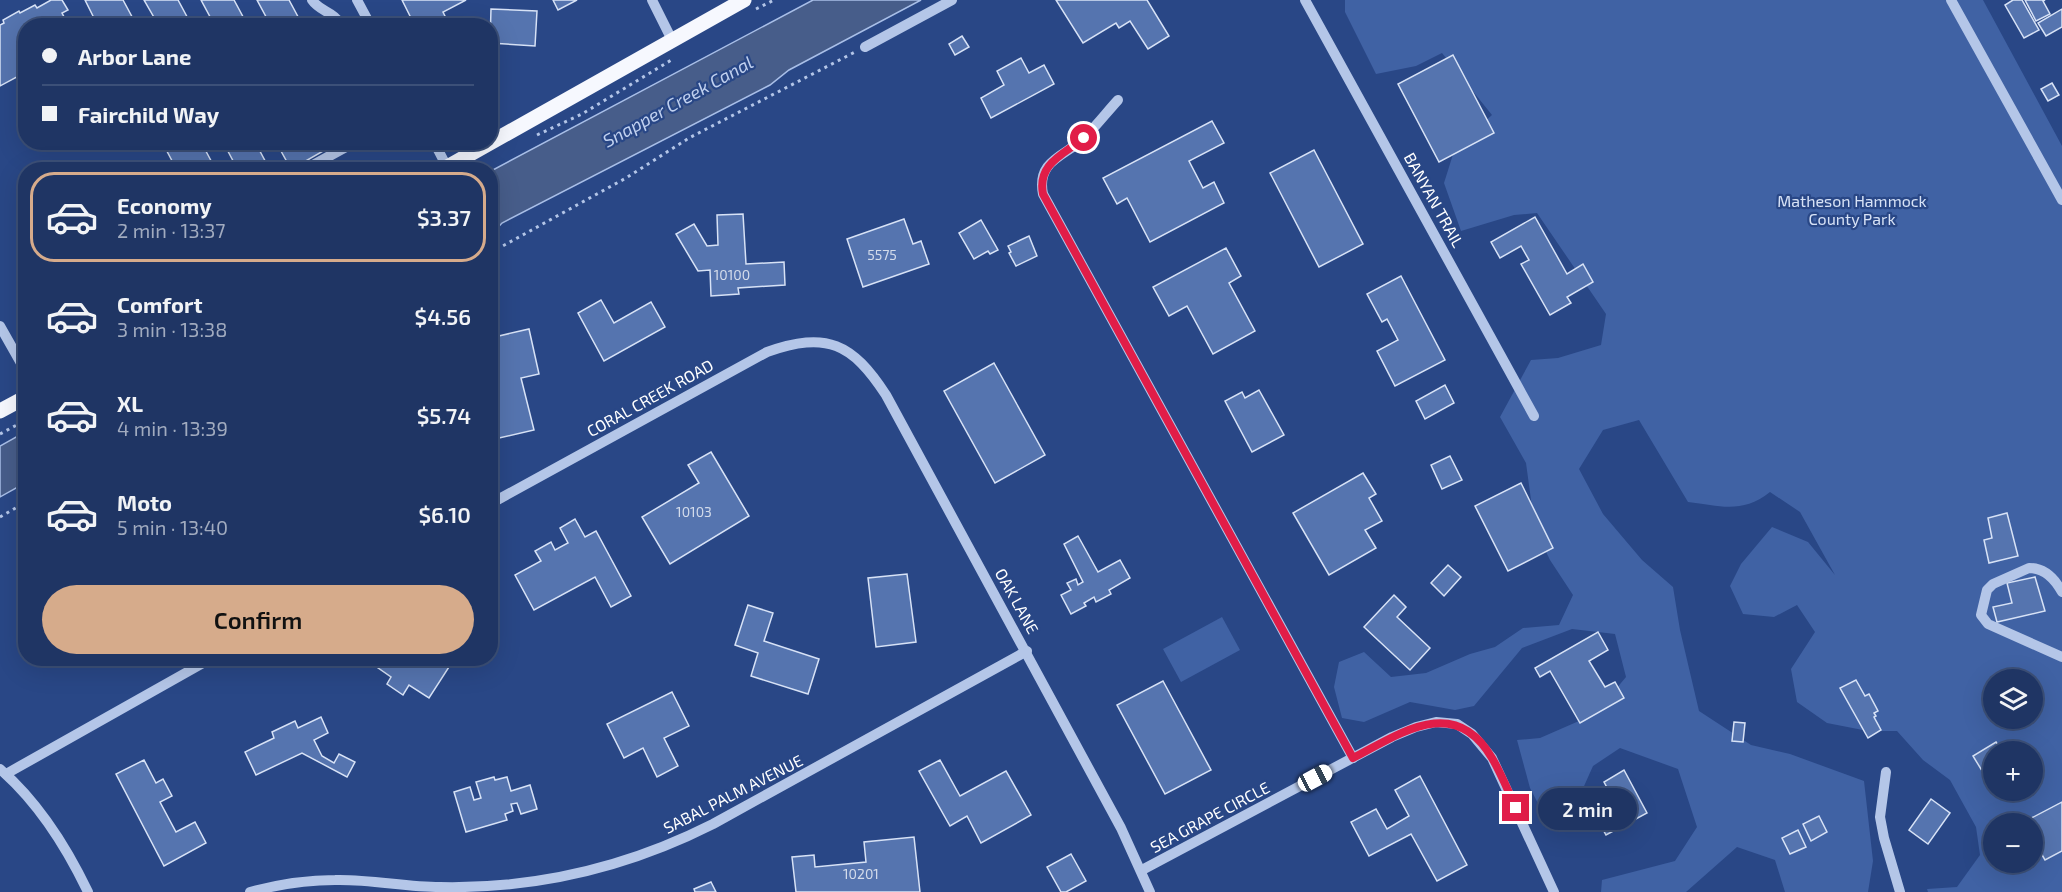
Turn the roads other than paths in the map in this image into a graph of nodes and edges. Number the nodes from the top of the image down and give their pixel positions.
1 (312, 0) edge
2 (357, 0) edge
3 (652, 0) edge
4 (744, 0) edge
5 (952, 0) edge
6 (1305, 0) edge
7 (1951, 0) edge
8 (337, 18) edge
9 (366, 18) edge
10 (672, 40) junction
11 (865, 47) road end
12 (1118, 100) dead end
13 (498, 138) edge
14 (340, 150) edge
15 (476, 150) edge
16 (319, 162) edge
17 (455, 162) edge
18 (2062, 200) edge
19 (0, 326) edge
20 (832, 344) joint
21 (18, 358) edge
22 (18, 401) edge
23 (0, 411) edge
24 (1534, 416) dead end
25 (498, 500) edge
26 (2062, 592) edge
27 (1027, 651) junction
28 (2062, 657) edge
29 (197, 666) edge
30 (1353, 758) junction
31 (3, 771) edge
32 (1886, 772) dead end
33 (1142, 870) junction
34 (88, 892) edge
35 (250, 892) edge
36 (1150, 892) edge
37 (1554, 892) edge
38 (1899, 892) edge

1 - 8 street
2 - 9 street
3 - 10 street
4 - 10 main road
5 - 11 street
6 - 24 street, BANYAN TRAIL
7 - 18 street
10 - 13 main road
12 - 30 street
14 - 16 street
15 - 17 main road
19 - 21 street
20 - 25 street, CORAL CREEK ROAD
20 - 27 street, OAK LANE
22 - 23 main road
26 - 28 street
27 - 33 street, OAK LANE
27 - 35 street, SABAL PALM AVENUE
29 - 31 street
30 - 33 street, SEA GRAPE CIRCLE
30 - 37 street, SEA GRAPE CIRCLE
31 - 34 street
32 - 38 street
33 - 36 street, OAK LANE

